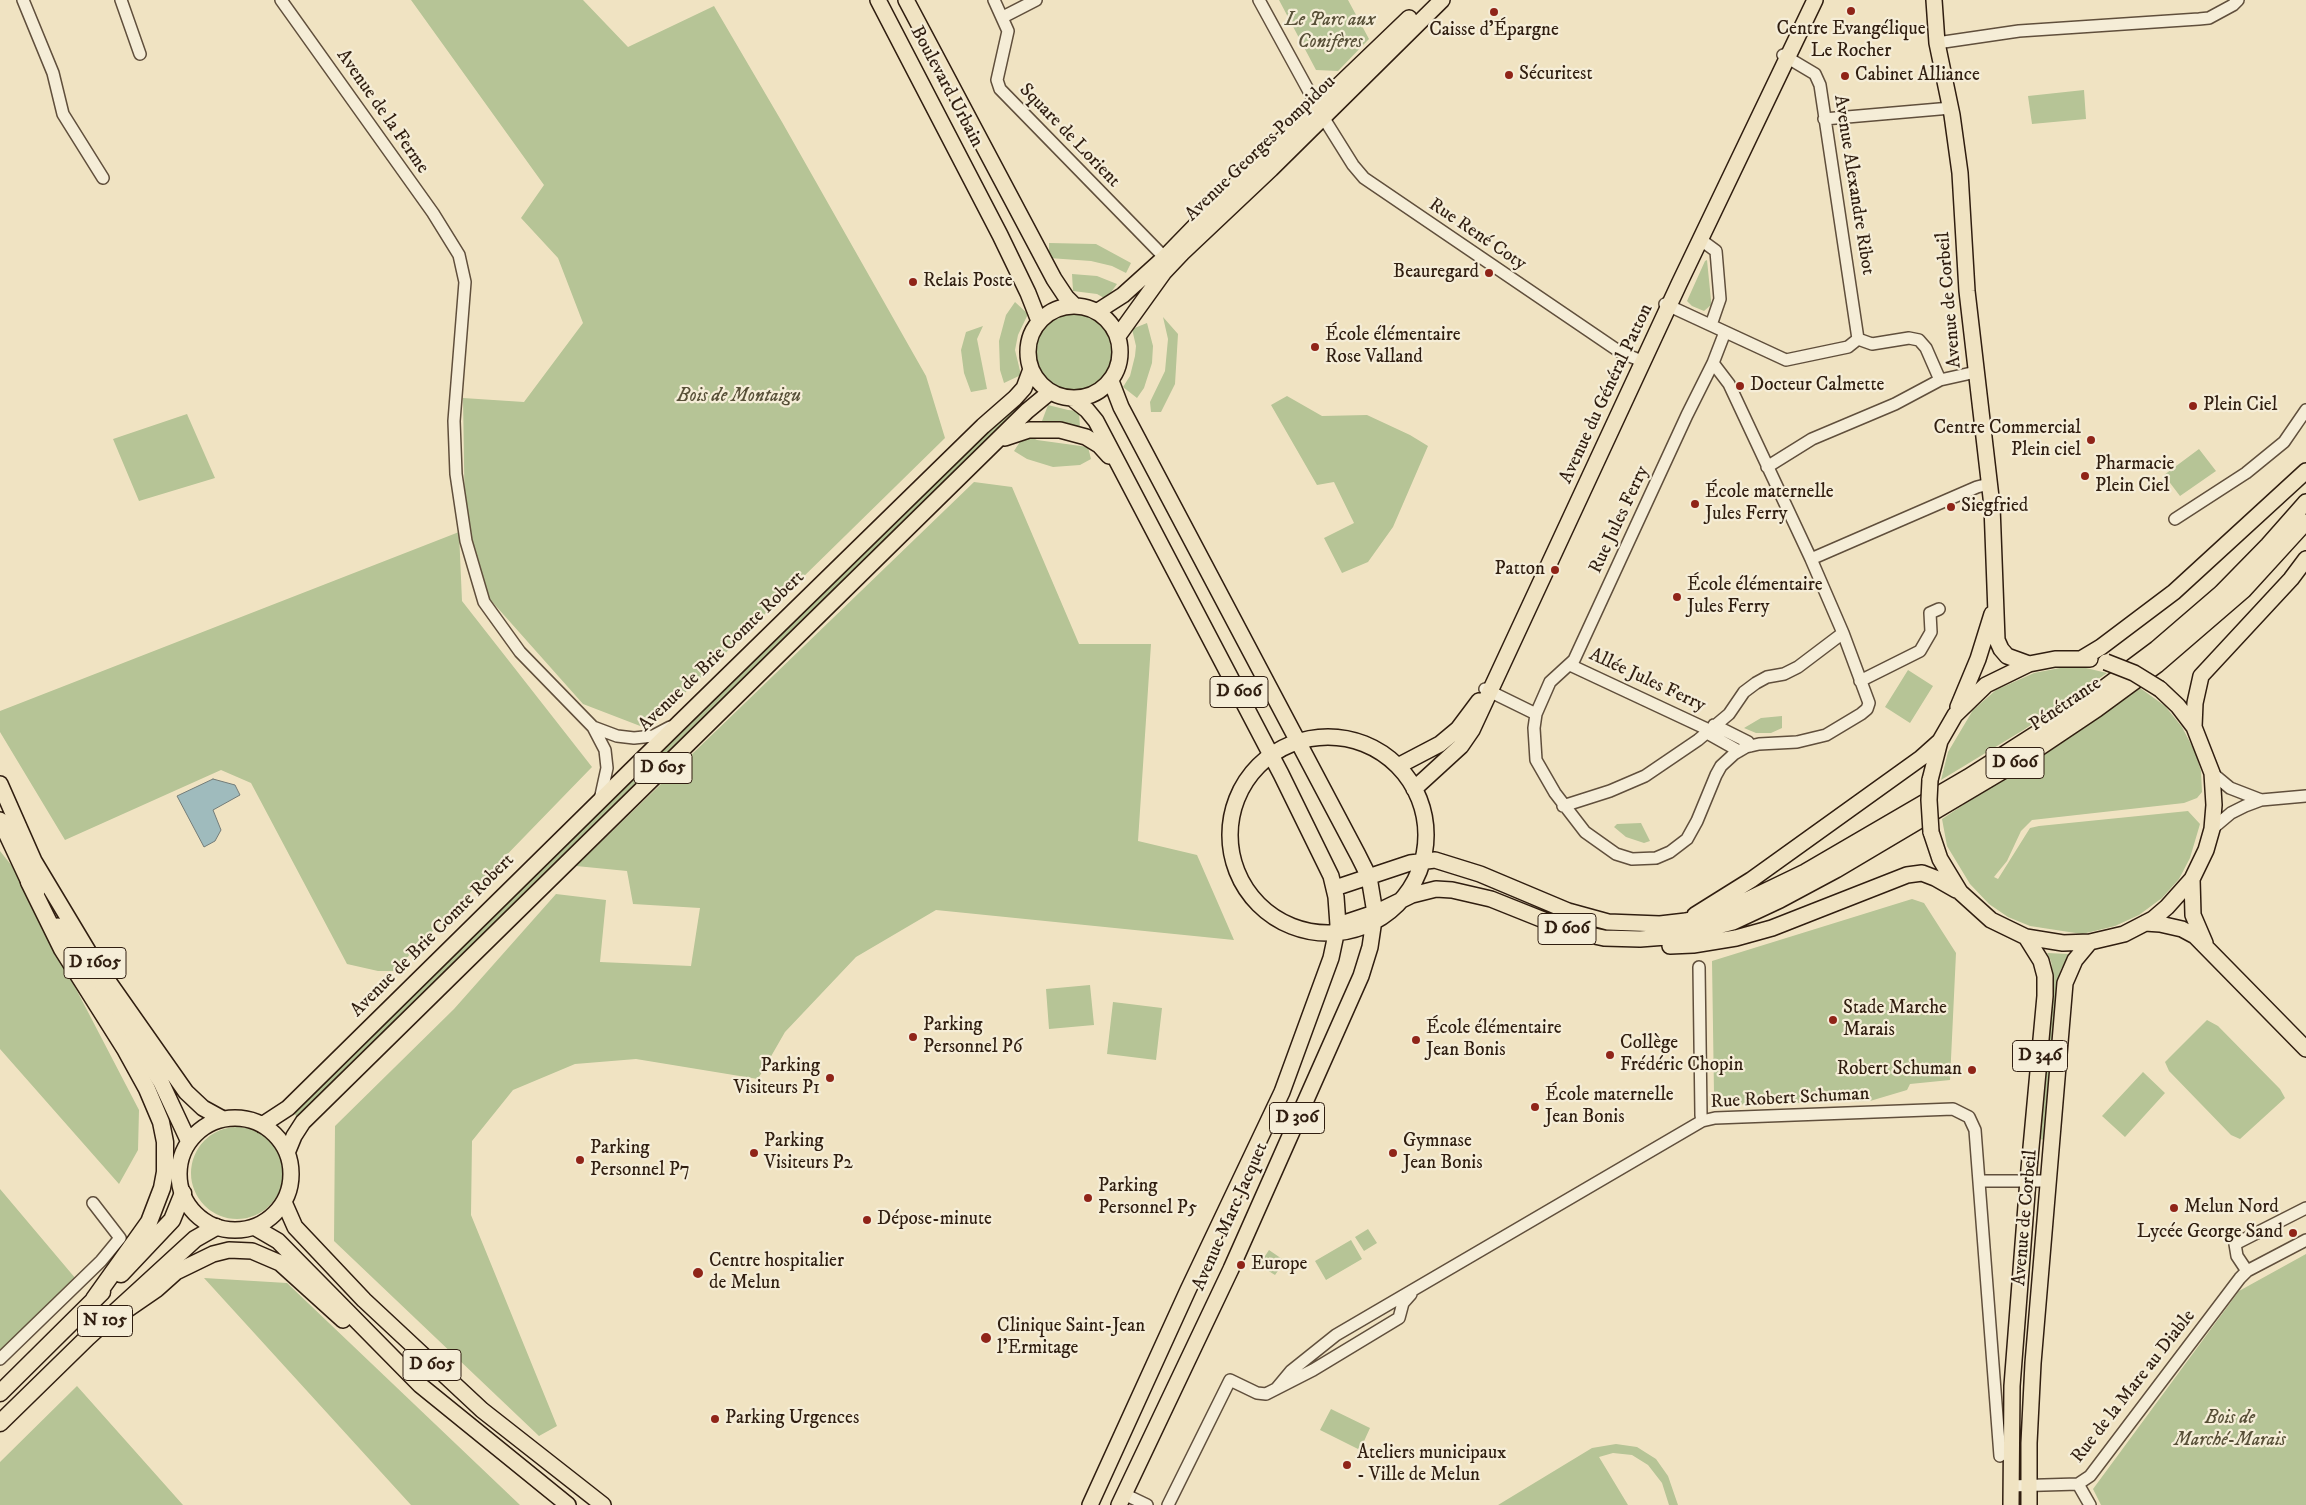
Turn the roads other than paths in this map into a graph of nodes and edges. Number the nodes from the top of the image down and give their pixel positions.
1 (23, 0) edge
2 (121, 0) edge
3 (281, 0) edge
4 (878, 0) edge
5 (906, 0) edge
6 (994, 0) edge
7 (1036, 0) edge
8 (1259, 0) edge
9 (1427, 0) edge
10 (1442, 0) edge
11 (1808, 0) edge
12 (1815, 0) edge
13 (1934, 0) edge
14 (2238, 0) edge
15 (1003, 17) junction
16 (1937, 43) junction
17 (140, 54) dead end
18 (1785, 56) junction
19 (1950, 108) junction
20 (1320, 112) junction
21 (1824, 119) junction
22 (103, 178) dead end
23 (1701, 240) junction
24 (1168, 261) junction
25 (1074, 305) junction
26 (1667, 305) junction
27 (1098, 311) junction
28 (1038, 322) junction
29 (1711, 325) junction
30 (1725, 332) junction
31 (1118, 336) junction
32 (1858, 339) junction
33 (1641, 362) junction
34 (1713, 363) junction
35 (1031, 370) junction
36 (1976, 372) junction
37 (1940, 380) junction
38 (1111, 381) junction
39 (1050, 392) junction
40 (1073, 399) junction
41 (2306, 410) edge
42 (999, 440) junction
43 (1119, 466) junction
44 (1767, 467) junction
45 (2306, 471) edge
46 (1989, 484) junction
47 (2306, 502) edge
48 (2175, 518) dead end
49 (2306, 522) edge
50 (1811, 559) junction
51 (2306, 559) edge
52 (1996, 598) junction
53 (1938, 609) dead end
54 (1843, 633) junction
55 (2081, 659) junction
56 (2030, 664) junction
57 (1570, 665) junction
58 (1860, 681) junction
59 (1488, 691) junction
60 (1536, 714) junction
61 (1955, 714) junction
62 (679, 723) junction
63 (593, 727) junction
64 (2194, 727) junction
65 (1710, 729) junction
66 (1940, 741) junction
67 (1745, 748) junction
68 (1398, 766) junction
69 (2212, 773) junction
70 (0, 784) edge
71 (1414, 789) junction
72 (2306, 796) edge
73 (600, 800) junction
74 (2261, 800) junction
75 (1563, 806) junction
76 (0, 820) edge
77 (2212, 829) junction
78 (1369, 877) junction
79 (2192, 879) junction
80 (29, 882) junction
81 (1335, 888) junction
82 (1960, 892) junction
83 (1375, 913) junction
84 (1686, 921) junction
85 (2145, 924) junction
86 (1338, 925) junction
87 (2026, 937) junction
88 (1626, 938) junction
89 (2090, 942) junction
90 (2208, 948) junction
91 (1699, 967) dead end
92 (2306, 1049) edge
93 (223, 1120) junction
94 (1702, 1121) junction
95 (262, 1125) junction
96 (190, 1142) junction
97 (287, 1153) junction
98 (2028, 1180) junction
99 (1979, 1181) junction
100 (2049, 1181) junction
101 (183, 1193) junction
102 (284, 1202) junction
103 (93, 1203) dead end
104 (2306, 1208) edge
105 (216, 1226) junction
106 (254, 1227) junction
107 (2306, 1240) edge
108 (2247, 1271) junction
109 (1412, 1292) junction
110 (94, 1299) junction
111 (88, 1337) junction
112 (0, 1359) edge
113 (411, 1376) junction
114 (1276, 1389) junction
115 (0, 1393) edge
116 (0, 1423) edge
117 (2000, 1456) dead end
118 (2078, 1484) junction
119 (2010, 1486) junction
120 (2029, 1486) junction
121 (1122, 1500) edge
122 (568, 1505) edge
123 (603, 1505) edge
124 (1090, 1505) edge
125 (1147, 1505) edge
126 (1168, 1505) edge
127 (2011, 1505) edge
128 (2029, 1505) edge
129 (2090, 1505) edge

1 - 22 street
2 - 17 street
3 - 63 street, Avenue de la Ferme
4 - 28 main road, Boulevard Urbain
5 - 25 main road
6 - 15 street
7 - 15 street
8 - 20 street, Rue René Coty
9 - 20 main road, Avenue Georges Pompidou
10 - 20 main road, Avenue Georges Pompidou
11 - 18 main road, Avenue du Général Patton
12 - 18 main road, Avenue du Général Patton
13 - 16 main road, Avenue de Corbeil
14 - 16 street
15 - 24 street, Square de Lorient
16 - 19 main road, Avenue de Corbeil
18 - 21 street, Avenue Alexandre Ribot
18 - 23 main road, Avenue du Général Patton
18 - 26 main road, Avenue du Général Patton
19 - 21 street
19 - 36 main road, Avenue de Corbeil
20 - 24 main road, Avenue Georges Pompidou
20 - 24 main road, Avenue Georges Pompidou
20 - 33 street, Rue René Coty
21 - 32 street, Avenue Alexandre Ribot
23 - 26 main road, Avenue du Général Patton
23 - 29 street
24 - 27 main road, Avenue Georges Pompidou
24 - 31 main road, Avenue Georges Pompidou
25 - 27 main road
25 - 28 main road
26 - 29 street
26 - 33 main road, Avenue du Général Patton
27 - 31 main road
28 - 35 main road
29 - 30 street
30 - 32 street
30 - 34 street, Rue Jules Ferry
31 - 38 main road
32 - 37 street
33 - 59 main road, Avenue du Général Patton
34 - 44 street
34 - 57 street, Rue Jules Ferry
35 - 39 main road
35 - 62 main road, Avenue de Brie Comte Robert / D 605
36 - 37 street
36 - 46 main road, Avenue de Corbeil
37 - 44 street
38 - 40 main road
38 - 78 main road, D 606
39 - 40 main road
39 - 42 main road, D 605
40 - 43 main road, D 606
41 - 48 street
42 - 43 main road
42 - 97 main road, D 605
43 - 81 main road, D 606
44 - 50 street
45 - 55 main road
46 - 50 street
46 - 52 main road, Avenue de Corbeil
47 - 84 main road, Pénétrante / D 606
49 - 88 main road, Pénétrante / D 606
50 - 54 street
51 - 64 main road
52 - 56 main road, Avenue de Corbeil
52 - 61 main road, Avenue de Corbeil
53 - 58 street
54 - 58 street
54 - 65 street
55 - 56 main road
55 - 64 main road, bridge
56 - 61 main road
57 - 60 street, Rue Jules Ferry
57 - 65 street, Allée Jules Ferry
58 - 67 street
59 - 60 street
59 - 68 main road, Avenue du Général Patton
59 - 71 main road, Avenue du Général Patton
60 - 75 street
61 - 66 main road
62 - 63 street
62 - 73 main road, Avenue de Brie Comte Robert / D 605
63 - 73 street
64 - 69 main road
65 - 67 street, Allée Jules Ferry
65 - 75 street
66 - 82 main road, bridge
66 - 84 main road
67 - 75 street
68 - 71 main road
68 - 71 main road
69 - 74 street
69 - 77 main road
70 - 93 main road, D 1605
72 - 74 street
73 - 95 main road, Avenue de Brie Comte Robert / D 605
74 - 77 street
76 - 80 main road, D 1605
77 - 79 main road
78 - 81 main road, D 606
78 - 83 main road, D 606
78 - 84 main road, D 606
79 - 85 main road
79 - 90 main road
80 - 96 main road, D 1605
80 - 110 highway
81 - 86 main road, D 606
82 - 87 main road
82 - 88 main road
83 - 86 main road, D 606
83 - 88 main road, D 606
83 - 121 main road, Avenue Marc Jacquet / D 306
85 - 89 main road
85 - 90 main road
86 - 124 main road, Avenue Marc Jacquet / D 306
87 - 89 main road
87 - 98 main road, D 346
89 - 100 main road, Avenue de Corbeil / D 346
90 - 92 main road
91 - 94 street
93 - 95 main road
93 - 96 main road
94 - 99 street, Rue Robert Schuman
94 - 109 street, Rue Robert Schuman
95 - 97 main road
96 - 101 main road
97 - 102 main road
98 - 99 street
98 - 100 street
98 - 119 main road, D 346
99 - 117 street, Rue Robert Schuman
100 - 120 main road, Avenue de Corbeil / D 346
101 - 105 main road
101 - 110 highway, N 105
102 - 106 main road
102 - 123 main road, D 605
103 - 112 street
104 - 108 street
105 - 106 main road
105 - 111 highway, N 105
106 - 113 main road, D 605
107 - 108 street, Rue de la Mare au Diable
108 - 118 street, Rue de la Mare au Diable
109 - 114 street, Rue Robert Schuman
109 - 114 street
110 - 115 highway, N 105
111 - 113 main road
111 - 116 highway, N 105
113 - 122 main road, D 605
114 - 126 street
118 - 120 street, Rue de la Mare au Diable
118 - 129 street
119 - 120 street, Rue de la Mare au Diable
119 - 127 main road, D 346
120 - 128 main road, Avenue de Corbeil / D 346
121 - 125 street

